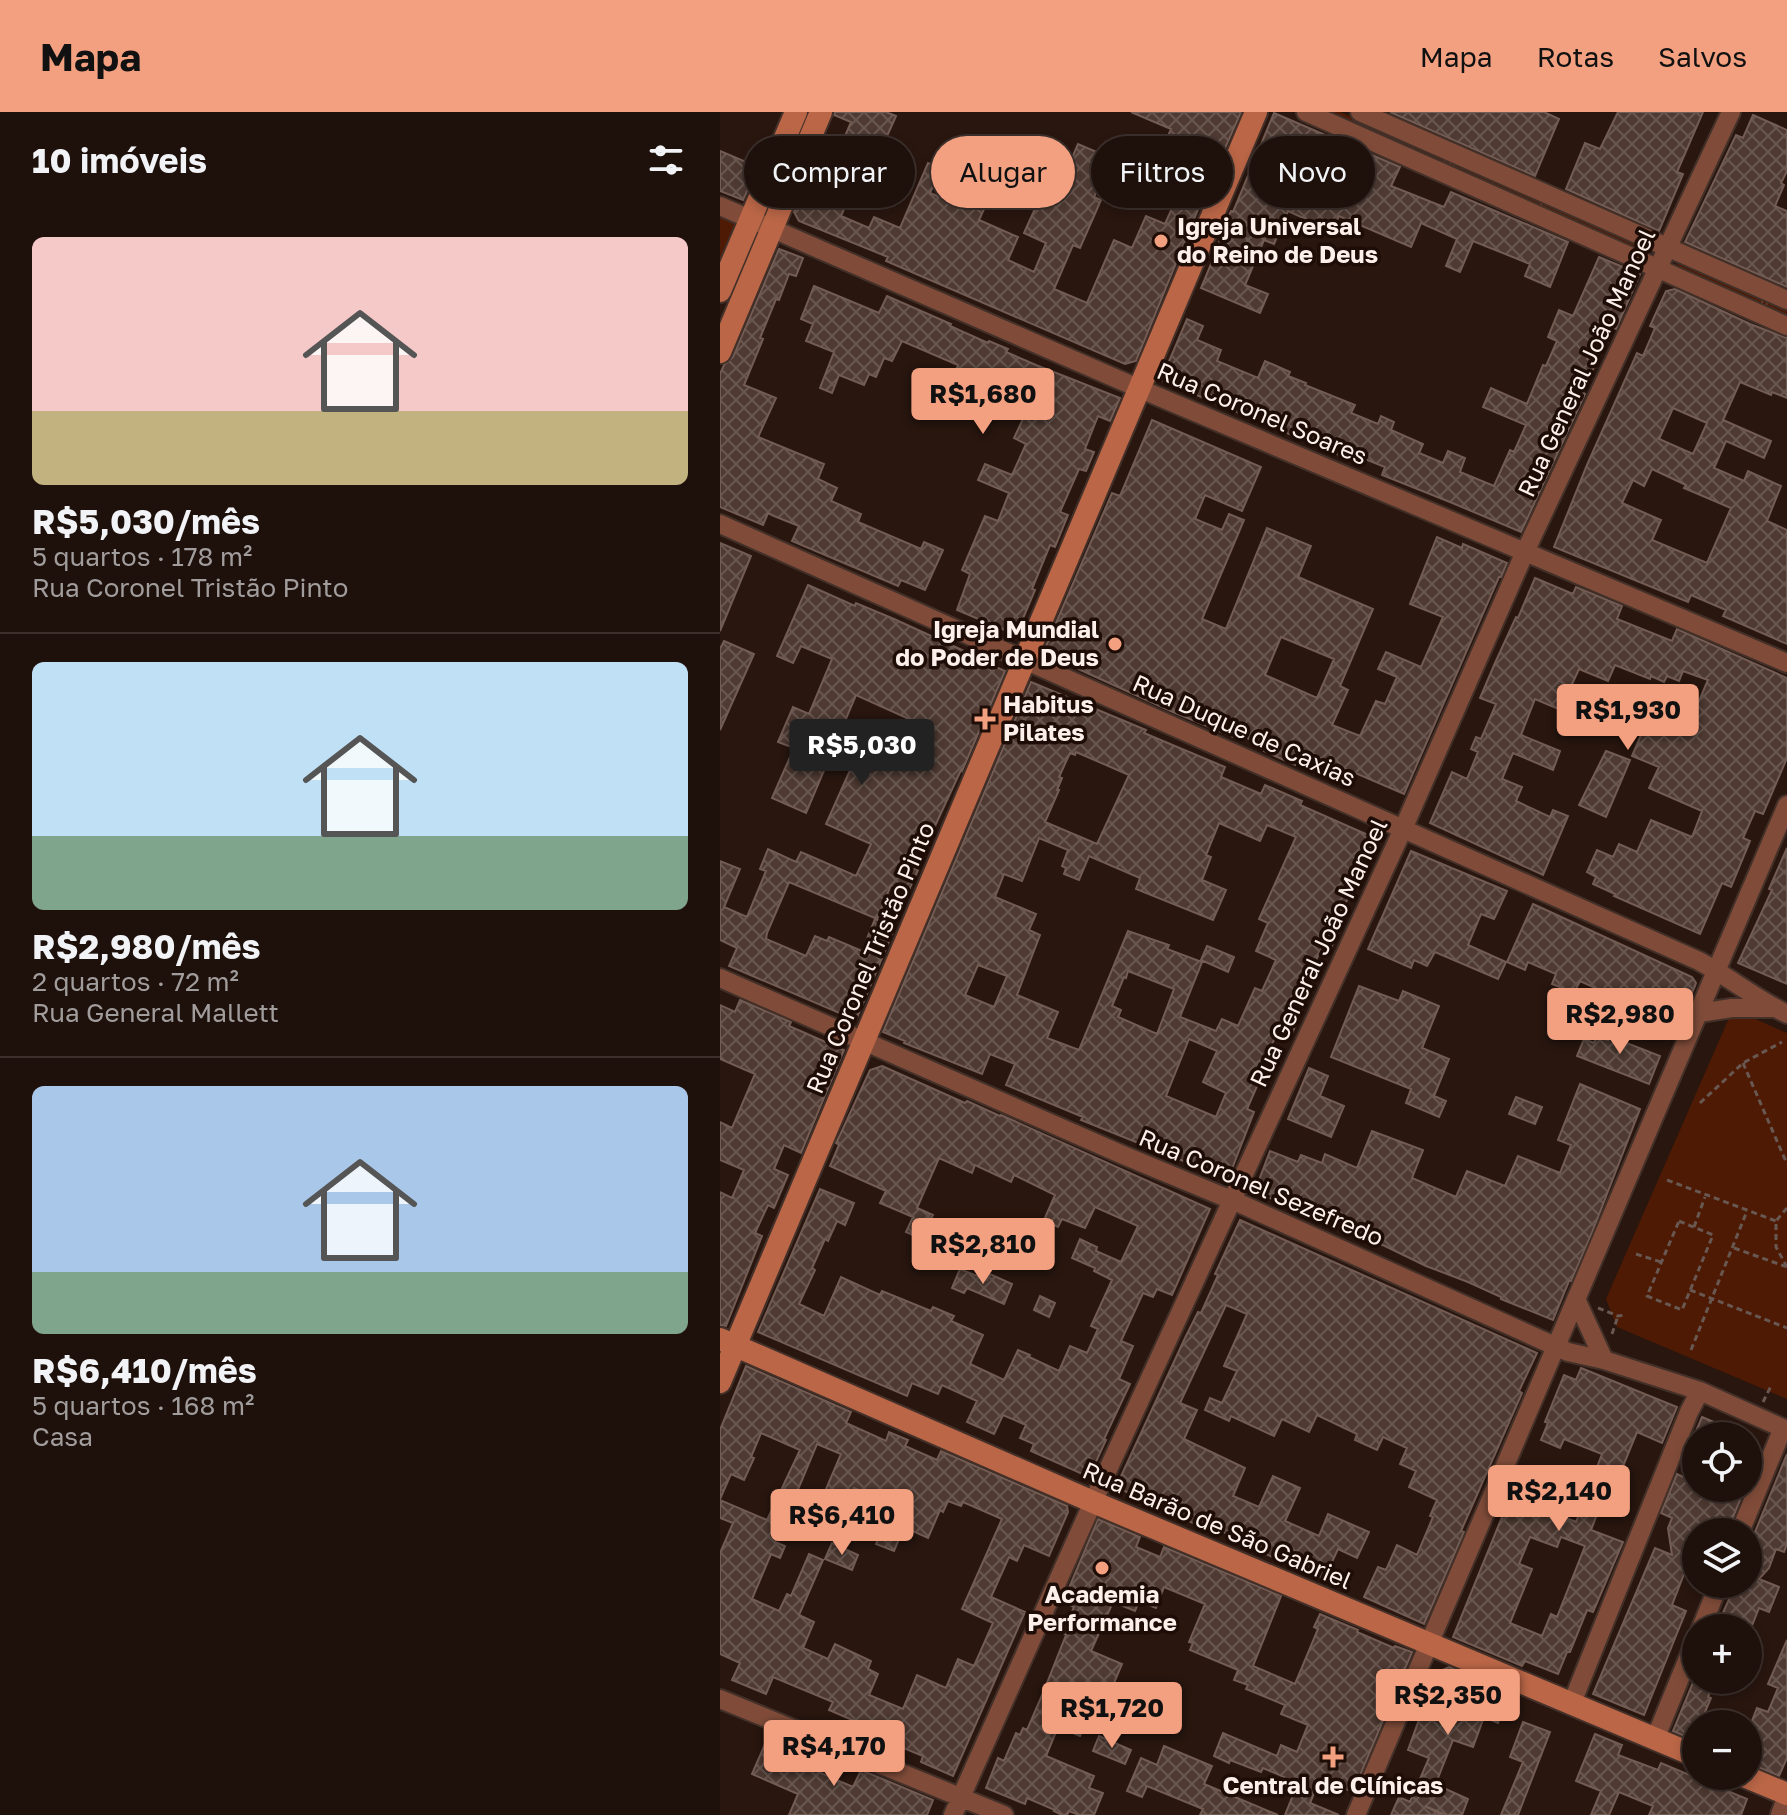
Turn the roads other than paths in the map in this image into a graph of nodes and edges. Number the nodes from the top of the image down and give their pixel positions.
1 (796, 112) edge
2 (821, 112) edge
3 (1256, 112) edge
4 (1306, 112) edge
5 (1360, 112) edge
6 (1731, 112) edge
7 (720, 206) edge
8 (751, 218) junction
9 (772, 228) junction
10 (1667, 247) junction
11 (1657, 268) junction
12 (720, 291) edge
13 (1787, 300) edge
14 (1787, 326) edge
15 (720, 352) edge
16 (1138, 388) junction
17 (720, 524) edge
18 (1525, 552) junction
19 (1024, 659) junction
20 (1787, 663) edge
21 (1787, 805) edge
22 (1403, 829) junction
23 (1717, 970) junction
24 (720, 978) edge
25 (1781, 1011) edge
26 (1699, 1013) junction
27 (865, 1042) junction
28 (1231, 1200) junction
29 (1576, 1299) junction
30 (728, 1342) edge
31 (1556, 1346) junction
32 (1604, 1360) junction
33 (720, 1382) edge
34 (1700, 1391) junction
35 (1785, 1429) edge
36 (1093, 1502) junction
37 (1746, 1518) edge
38 (1429, 1643) junction
39 (1682, 1673) edge
40 (720, 1699) edge
41 (1572, 1703) junction
42 (1655, 1739) junction
43 (1682, 1750) edge
44 (1762, 1784) edge
45 (1787, 1794) edge
46 (961, 1797) junction
47 (1787, 1802) edge
48 (953, 1815) edge
49 (1004, 1815) edge
50 (1356, 1815) edge
51 (1782, 1815) edge

1 - 8 main road
2 - 9 main road
3 - 16 main road, Rua Coronel Tristão Pinto
4 - 11 street
5 - 10 street
6 - 10 street, Rua General João Manoel
7 - 8 street, Rua Coronel Soares
8 - 9 street, Rua Coronel Soares
8 - 12 main road
9 - 15 main road
9 - 16 street, Rua Coronel Soares
10 - 11 street, Rua General João Manoel
10 - 13 street
11 - 14 street
11 - 18 street, Rua General João Manoel
16 - 18 street, Rua Coronel Soares
16 - 19 main road, Rua Coronel Tristão Pinto
17 - 19 street, Rua Duque de Caxias
18 - 20 street, Rua Coronel Soares
18 - 22 street, Rua General João Manoel
19 - 22 street, Rua Duque de Caxias
19 - 27 main road, Rua Coronel Tristão Pinto
21 - 23 street
22 - 23 street, Rua Duque de Caxias
22 - 28 street, Rua General João Manoel
23 - 25 street, Rua Duque de Caxias
23 - 26 street
24 - 27 street, Rua Coronel Sezefredo
25 - 26 street
26 - 29 street
27 - 28 street, Rua Coronel Sezefredo
27 - 30 main road, Rua Coronel Tristão Pinto
28 - 31 street, Rua Coronel Sezefredo
28 - 36 street, Rua General João Manoel
29 - 31 street
29 - 32 street
30 - 33 main road, Rua Coronel Tristão Pinto
30 - 36 main road, Rua Barão de São Gabriel
31 - 32 street, Rua Coronel Sezefredo
31 - 38 street
32 - 34 street, Rua Coronel Sezefredo
34 - 35 street, Rua Coronel Sezefredo
34 - 41 street
35 - 37 street
36 - 38 main road, Rua Barão de São Gabriel
36 - 46 street, Rua General João Manoel
38 - 41 main road, Rua Barão de São Gabriel
38 - 50 street
39 - 42 street
40 - 46 street
41 - 42 main road, Rua Barão de São Gabriel
42 - 43 main road, Rua Barão de São Gabriel
44 - 45 main road
46 - 48 street, Rua General João Manoel
46 - 49 street
47 - 51 street

